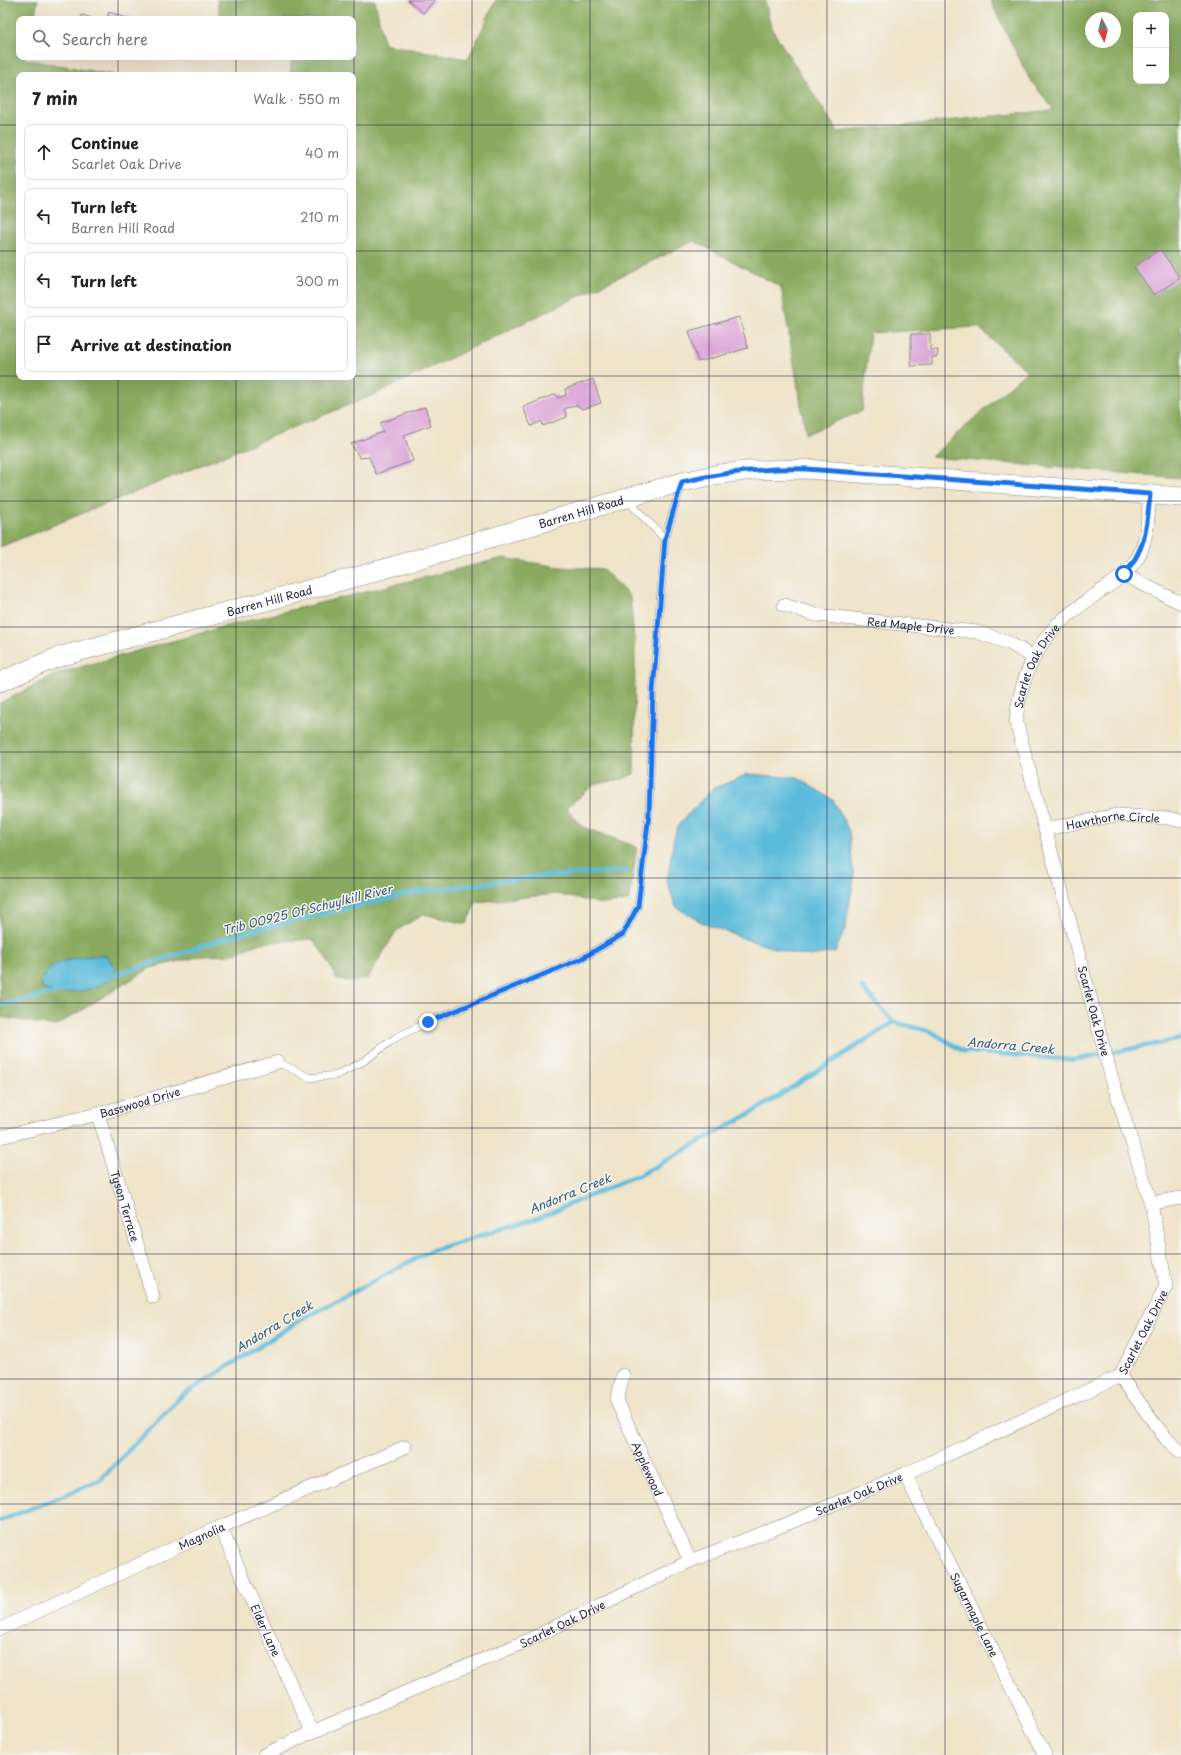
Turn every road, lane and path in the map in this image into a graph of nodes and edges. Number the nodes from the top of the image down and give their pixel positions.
1 (682, 482) junction
2 (1150, 494) junction
3 (1181, 497) edge
4 (624, 498) junction
5 (665, 539) junction
6 (1124, 574) junction
7 (1181, 603) edge
8 (784, 605) dead end
9 (1033, 657) junction
10 (0, 682) edge
11 (1181, 821) edge
12 (1046, 829) junction
13 (278, 1062) joint
14 (98, 1114) junction
15 (0, 1137) edge
16 (1181, 1198) edge
17 (1151, 1203) junction
18 (153, 1298) dead end
19 (623, 1375) dead end
20 (1120, 1376) junction
21 (405, 1447) dead end
22 (1181, 1452) edge
23 (905, 1474) junction
24 (220, 1527) junction
25 (690, 1561) junction
26 (0, 1629) edge
27 (312, 1732) junction
28 (264, 1755) edge
29 (1045, 1755) edge

1 - 2 street, Barren Hill Road
1 - 4 street, Barren Hill Road
1 - 5 lane
2 - 3 street, Barren Hill Road
2 - 6 street, Scarlet Oak Drive
4 - 5 lane
4 - 10 street, Barren Hill Road
5 - 13 lane
6 - 7 street
6 - 9 street, Scarlet Oak Drive
8 - 9 street, Red Maple Drive
9 - 12 street, Scarlet Oak Drive
11 - 12 street, Hawthorne Circle
12 - 17 street, Scarlet Oak Drive
13 - 14 street, Basswood Drive
14 - 15 street, Basswood Drive
14 - 18 street, Tyson Terrace
16 - 17 street
17 - 20 street, Scarlet Oak Drive
19 - 25 street, Applewood
20 - 22 street
20 - 23 street, Scarlet Oak Drive
21 - 24 street, Magnolia
23 - 25 street, Scarlet Oak Drive
23 - 29 street, Sugarmaple Lane
24 - 26 street, Magnolia
24 - 27 street, Elder Lane
25 - 27 street, Scarlet Oak Drive
27 - 28 street, Scarlet Oak Drive

